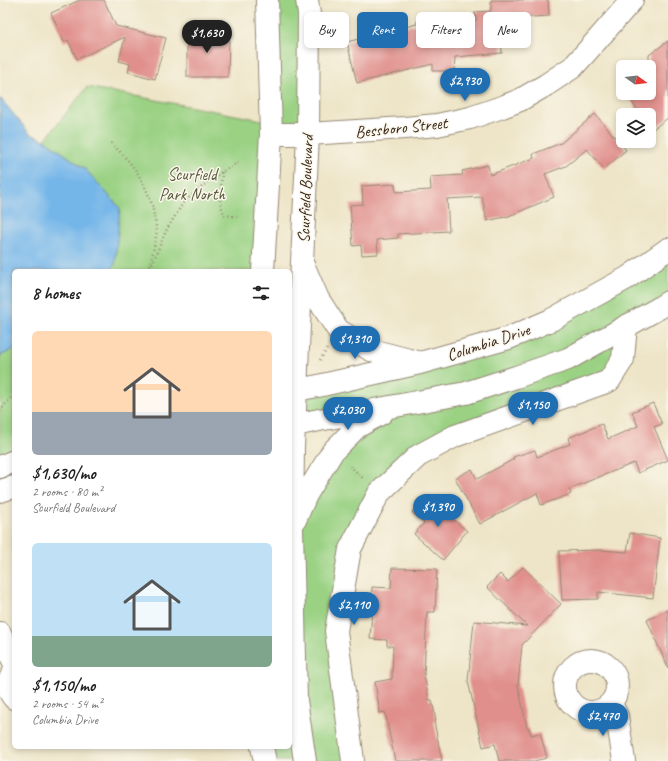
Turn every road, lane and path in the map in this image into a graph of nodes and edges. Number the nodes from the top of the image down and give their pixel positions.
1 (267, 0) edge
2 (307, 0) edge
3 (632, 0) edge
4 (271, 134) junction
5 (308, 134) junction
6 (111, 143) dead end
7 (239, 162) dead end
8 (222, 172) junction
9 (238, 217) dead end
10 (668, 249) edge
11 (302, 263) junction
12 (149, 269) edge
13 (150, 269) edge
14 (263, 269) edge
15 (668, 302) edge
16 (626, 326) junction
17 (420, 363) junction
18 (293, 390) edge
19 (12, 396) edge
20 (394, 405) junction
21 (0, 411) edge
22 (292, 426) edge
23 (12, 463) edge
24 (347, 463) dead end
25 (0, 467) edge
26 (12, 488) edge
27 (0, 491) edge
28 (379, 493) junction
29 (292, 529) junction
30 (0, 633) edge
31 (12, 658) edge
32 (12, 675) edge
33 (12, 695) edge
34 (610, 703) dead end
35 (262, 749) edge
36 (265, 761) edge
37 (305, 761) edge
38 (353, 761) edge
39 (624, 761) edge

1 - 4 street
2 - 5 street, Scurfield Boulevard
3 - 5 street, Bessboro Street
4 - 5 street, Bessboro Street
4 - 14 street
5 - 11 street, Scurfield Boulevard
6 - 12 path
7 - 8 path
8 - 9 path
8 - 13 path
10 - 17 street, Columbia Drive
11 - 17 street
11 - 18 street, Scurfield Boulevard
15 - 16 street
16 - 20 street
16 - 28 street
17 - 18 street, Columbia Drive
18 - 22 street, Scurfield Boulevard
19 - 21 path
20 - 22 street
20 - 29 street
22 - 29 street, Scurfield Boulevard
23 - 25 street
24 - 28 path
26 - 27 street
28 - 38 street
29 - 37 street, Scurfield Boulevard
30 - 31 street
32 - 33 street
34 - 39 street
35 - 36 street

